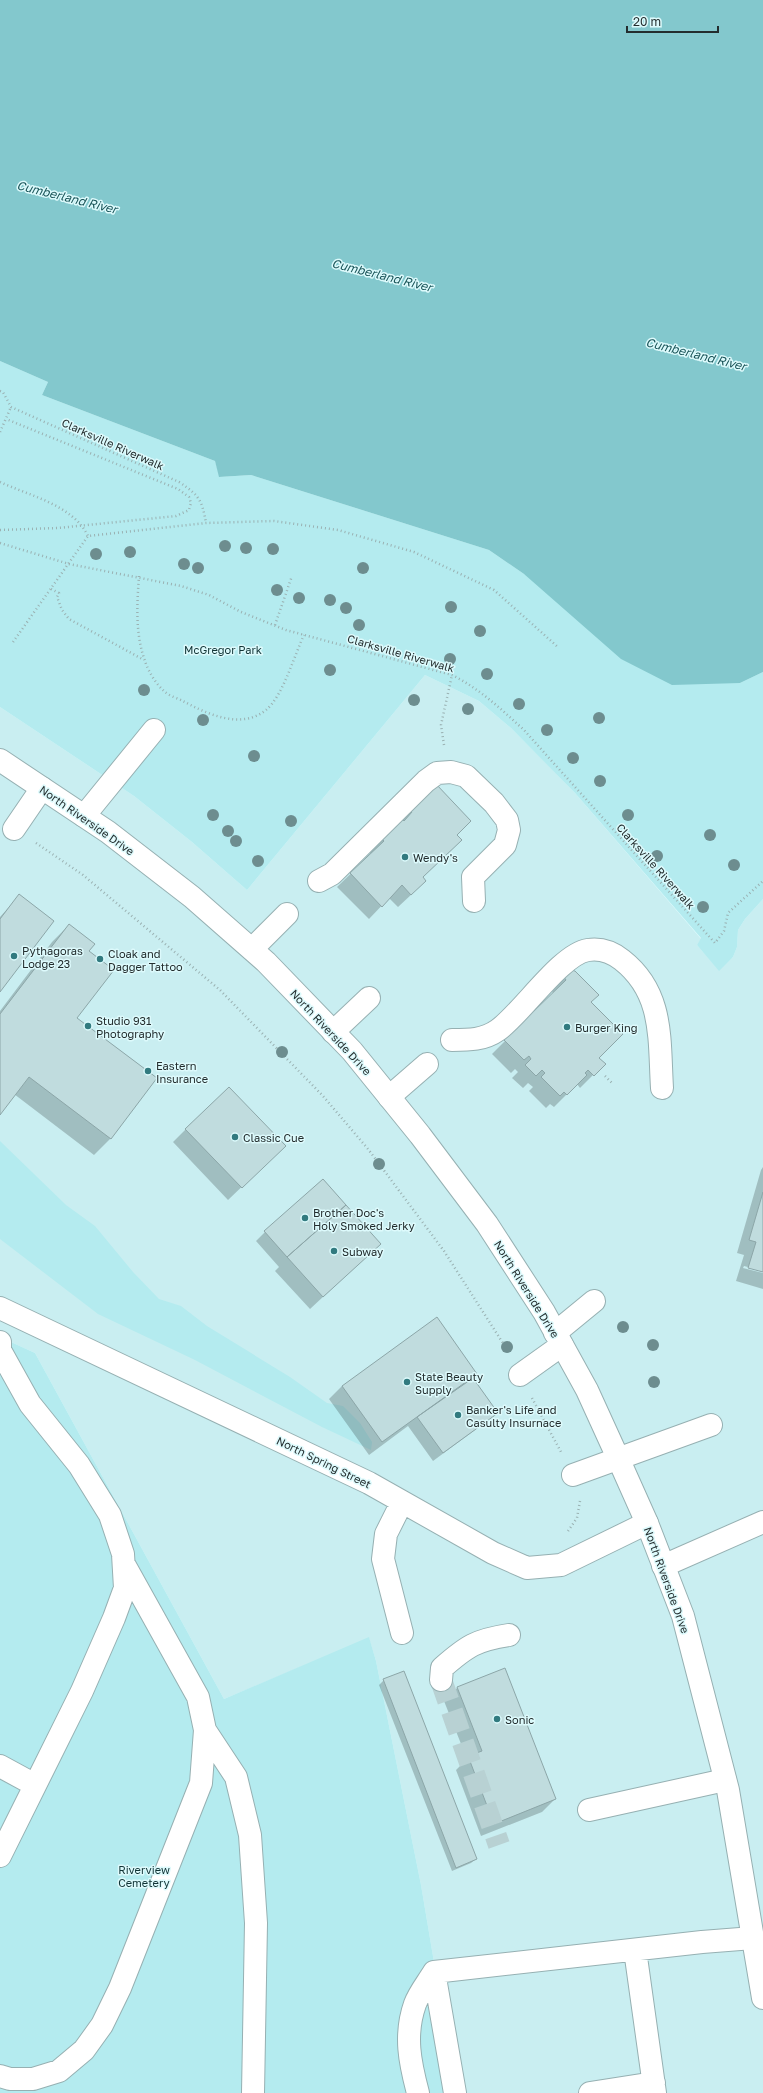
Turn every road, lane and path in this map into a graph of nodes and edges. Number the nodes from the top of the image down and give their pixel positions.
1 (0, 391) edge
2 (11, 407) junction
3 (6, 419) junction
4 (0, 432) edge
5 (0, 482) edge
6 (206, 523) junction
7 (82, 525) junction
8 (0, 530) edge
9 (88, 536) junction
10 (0, 543) edge
11 (69, 564) junction
12 (139, 576) junction
13 (292, 576) dead end
14 (51, 589) junction
15 (275, 625) junction
16 (304, 635) junction
17 (13, 642) dead end
18 (559, 648) dead end
19 (144, 660) junction
20 (452, 675) junction
21 (154, 730) dead end
22 (444, 748) dead end
23 (0, 760) edge
24 (42, 788) junction
25 (84, 816) junction
26 (14, 829) joint
27 (319, 881) dead end
28 (763, 881) edge
29 (474, 900) dead end
30 (287, 914) dead end
31 (252, 949) junction
32 (369, 998) dead end
33 (333, 1032) junction
34 (452, 1040) dead end
35 (427, 1064) dead end
36 (605, 1076) dead end
37 (612, 1083) dead end
38 (662, 1088) dead end
39 (389, 1096) junction
40 (594, 1301) dead end
41 (0, 1308) edge
42 (559, 1339) junction
43 (0, 1342) edge
44 (520, 1375) junction
45 (711, 1426) dead end
46 (618, 1458) junction
47 (573, 1475) junction
48 (402, 1502) junction
49 (763, 1522) edge
50 (647, 1523) junction
51 (563, 1535) dead end
52 (124, 1564) junction
53 (663, 1566) junction
54 (402, 1633) dead end
55 (509, 1635) dead end
56 (441, 1680) tunnel mouth
57 (205, 1730) junction
58 (0, 1766) edge
59 (725, 1780) junction
60 (35, 1785) junction
61 (589, 1810) dead end
62 (0, 1856) edge
63 (753, 1938) junction
64 (635, 1950) junction
65 (434, 1972) junction
66 (763, 1998) edge
67 (0, 2076) edge
68 (655, 2088) edge
69 (254, 2093) edge
70 (418, 2093) edge
71 (455, 2093) edge
72 (590, 2093) edge

1 - 2 path
2 - 3 path
2 - 6 path, Clarksville Riverwalk
3 - 4 path
3 - 7 path
5 - 7 path
6 - 9 path
6 - 18 path
7 - 8 path
7 - 9 path
9 - 11 path
10 - 11 path, Clarksville Riverwalk
11 - 12 path, Clarksville Riverwalk
11 - 14 path
12 - 15 path, Clarksville Riverwalk
12 - 19 path
13 - 15 path
14 - 17 path
14 - 19 path
15 - 16 path, Clarksville Riverwalk
16 - 19 path
16 - 20 path, Clarksville Riverwalk
20 - 22 path
20 - 28 path, Clarksville Riverwalk
21 - 25 main road
23 - 24 main road, North Riverside Drive
24 - 25 main road, North Riverside Drive
24 - 26 main road
25 - 31 main road, North Riverside Drive
26 - 44 path
27 - 29 main road
30 - 31 main road
31 - 33 main road, North Riverside Drive
32 - 33 main road
33 - 39 main road, North Riverside Drive
34 - 38 main road
35 - 39 main road
36 - 37 path
39 - 42 main road, North Riverside Drive
40 - 42 main road
41 - 48 main road, North Spring Street
42 - 44 main road
42 - 46 main road, North Riverside Drive
43 - 52 main road
44 - 47 path
45 - 46 main road
46 - 47 main road
46 - 50 main road, North Riverside Drive
47 - 51 path
48 - 50 main road, North Spring Street
48 - 54 main road
49 - 53 main road
50 - 53 main road, North Riverside Drive
52 - 57 main road
52 - 60 main road
53 - 59 main road, North Riverside Drive
55 - 56 main road
57 - 67 main road
57 - 69 main road
58 - 60 main road
59 - 61 main road
59 - 63 main road, North Riverside Drive
60 - 62 main road
63 - 64 main road
63 - 66 main road, North Riverside Drive
64 - 65 main road
64 - 68 main road
65 - 70 main road
65 - 71 main road
68 - 72 main road

